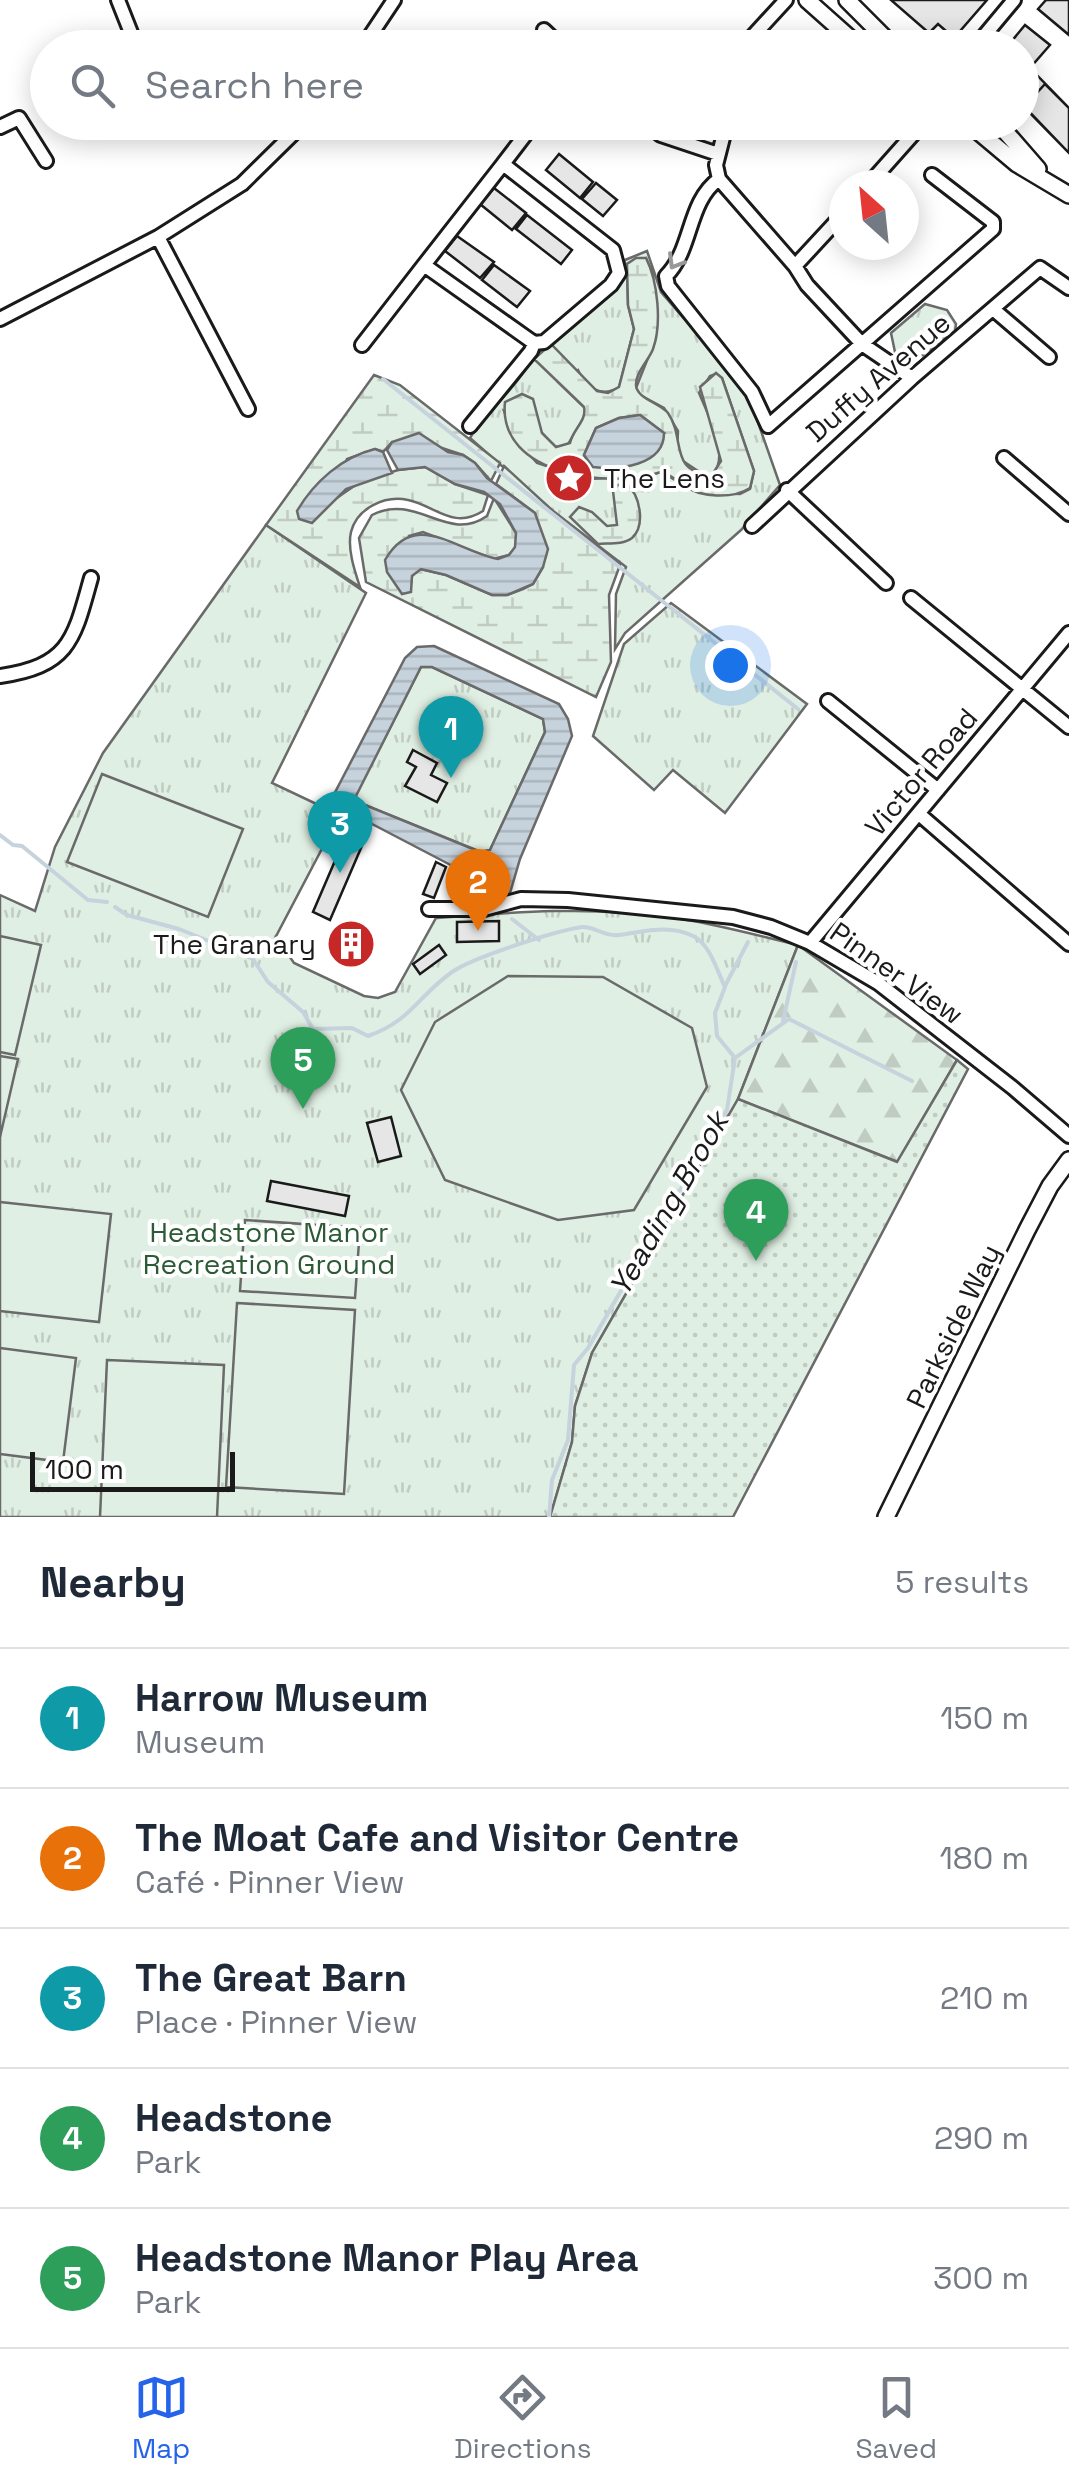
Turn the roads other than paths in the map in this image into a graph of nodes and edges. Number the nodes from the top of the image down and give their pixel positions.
1 (118, 0) edge
2 (786, 0) edge
3 (807, 0) edge
4 (846, 0) edge
5 (1014, 0) edge
6 (390, 2) edge
7 (130, 30) edge
8 (373, 30) edge
9 (762, 30) edge
10 (840, 30) edge
11 (877, 30) edge
12 (989, 30) edge
13 (0, 127) edge
14 (30, 136) edge
15 (33, 140) edge
16 (287, 140) edge
17 (521, 140) edge
18 (676, 140) edge
19 (722, 140) edge
20 (908, 140) edge
21 (988, 140) edge
22 (1014, 140) edge
23 (718, 154) junction
24 (46, 161) dead end
25 (502, 164) junction
26 (881, 170) edge
27 (932, 175) dead end
28 (719, 179) junction
29 (1062, 191) edge
30 (829, 229) edge
31 (158, 237) junction
32 (424, 265) junction
33 (795, 266) junction
34 (1069, 288) edge
35 (993, 309) junction
36 (0, 319) edge
37 (534, 343) junction
38 (862, 344) junction
39 (362, 345) dead end
40 (1049, 358) dead end
41 (912, 378) junction
42 (248, 409) dead end
43 (470, 426) dead end
44 (1004, 458) dead end
45 (787, 490) junction
46 (1069, 514) edge
47 (752, 526) dead end
48 (91, 578) dead end
49 (886, 583) dead end
50 (911, 598) dead end
51 (1069, 634) edge
52 (0, 676) edge
53 (1022, 689) junction
54 (828, 700) dead end
55 (1069, 727) edge
56 (938, 790) junction
57 (918, 814) junction
58 (430, 908) dead end
59 (810, 943) junction
60 (1069, 944) edge
61 (1069, 1136) edge
62 (1069, 1160) edge
63 (886, 1517) edge

1 - 7 street
2 - 9 street
3 - 10 street
4 - 11 street
5 - 12 street
6 - 8 street
13 - 14 street
15 - 24 street
16 - 31 street
17 - 25 street
18 - 23 street
19 - 23 street
20 - 26 street
21 - 29 street
22 - 29 street
23 - 28 street
25 - 32 street
25 - 37 street
27 - 38 street
28 - 33 street
28 -> 38 street
30 - 33 street
31 - 36 street
31 - 42 street
32 - 37 street
32 - 39 street
33 - 38 street
34 - 35 street, Duffy Avenue
35 - 40 street
35 - 41 street, Duffy Avenue
37 - 43 street
38 - 41 street
41 - 45 street, Duffy Avenue
44 - 46 street
45 - 47 street, Duffy Avenue
45 - 49 street
48 - 52 street
50 - 53 street
51 - 53 street, Victor Road
53 - 55 street
53 - 56 street, Victor Road
54 - 56 street
56 - 57 street, Victor Road
57 - 59 street, Victor Road
57 - 60 street
58 - 59 street, Pinner View
59 - 61 street, Pinner View
62 - 63 street, Parkside Way

